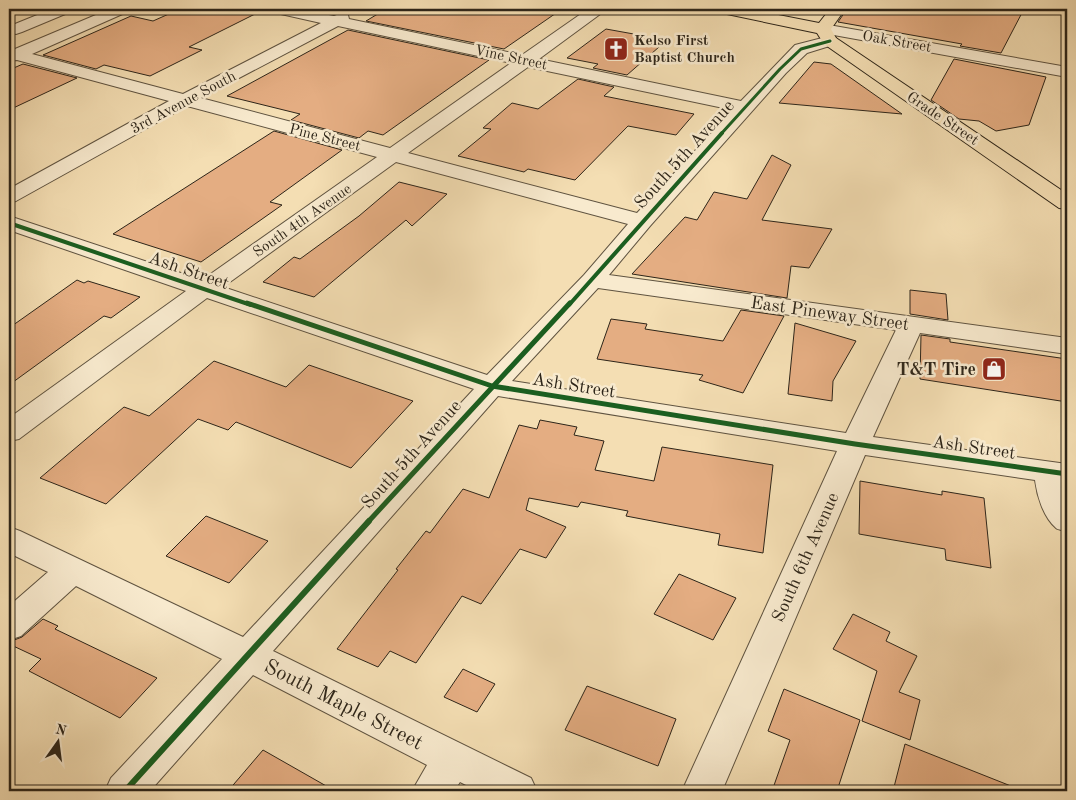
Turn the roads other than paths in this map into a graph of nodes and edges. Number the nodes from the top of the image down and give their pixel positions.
1 (20, 9) edge
2 (65, 9) edge
3 (122, 9) edge
4 (277, 9) edge
5 (358, 9) edge
6 (598, 9) edge
7 (727, 9) edge
8 (838, 9) edge
9 (48, 16) junction
10 (336, 21) junction
11 (9, 27) edge
12 (827, 35) junction
13 (11, 55) edge
14 (526, 60) junction
15 (1067, 72) edge
16 (184, 100) junction
17 (745, 107) junction
18 (394, 154) junction
19 (9, 197) edge
20 (1067, 203) edge
21 (642, 221) junction
22 (9, 224) edge
23 (592, 280) junction
24 (204, 290) junction
25 (910, 325) junction
26 (1067, 346) edge
27 (492, 386) junction
28 (9, 432) edge
29 (855, 444) junction
30 (1057, 472) edge
31 (1067, 520) edge
32 (9, 539) edge
33 (72, 570) junction
34 (9, 626) edge
35 (247, 655) junction
36 (453, 759) junction
37 (125, 791) edge
38 (432, 791) edge
39 (516, 791) edge
40 (702, 791) edge

1 - 9 street
2 - 9 street
3 - 13 street
4 - 10 street, Vine Street
5 - 10 street, 3rd Avenue South
6 - 14 street, South 4th Avenue
7 - 12 main road, Oak Street
8 - 12 main road
9 - 11 street
10 - 14 street, Vine Street
10 - 16 street, 3rd Avenue South
12 - 15 street, Oak Street
12 - 17 street, South 5th Avenue
12 - 20 main road, Grade Street
13 - 16 street, Pine Street
14 - 17 street, Vine Street
14 - 18 street, South 4th Avenue
16 - 18 street, Pine Street
16 - 19 street, 3rd Avenue South
17 - 21 street, South 5th Avenue
18 - 21 street, Pine Street
18 - 24 street, South 4th Avenue
21 - 23 street, South 5th Avenue
22 - 24 street, Ash Street
23 - 25 street, East Pineway Street
23 - 27 street, South 5th Avenue
24 - 27 street, Ash Street
24 - 28 street, South 4th Avenue
25 - 26 street, East Pineway Street
25 - 29 street, South 6th Avenue
27 - 29 street, Ash Street
27 - 35 street, South 5th Avenue
29 - 30 street, Ash Street
29 - 40 street, South 6th Avenue
30 - 31 street
32 - 33 street, South Maple Street
33 - 34 street
33 - 35 street, South Maple Street
35 - 36 street, South Maple Street
35 - 37 street, South 5th Avenue
36 - 38 street
36 - 39 street, South Maple Street

